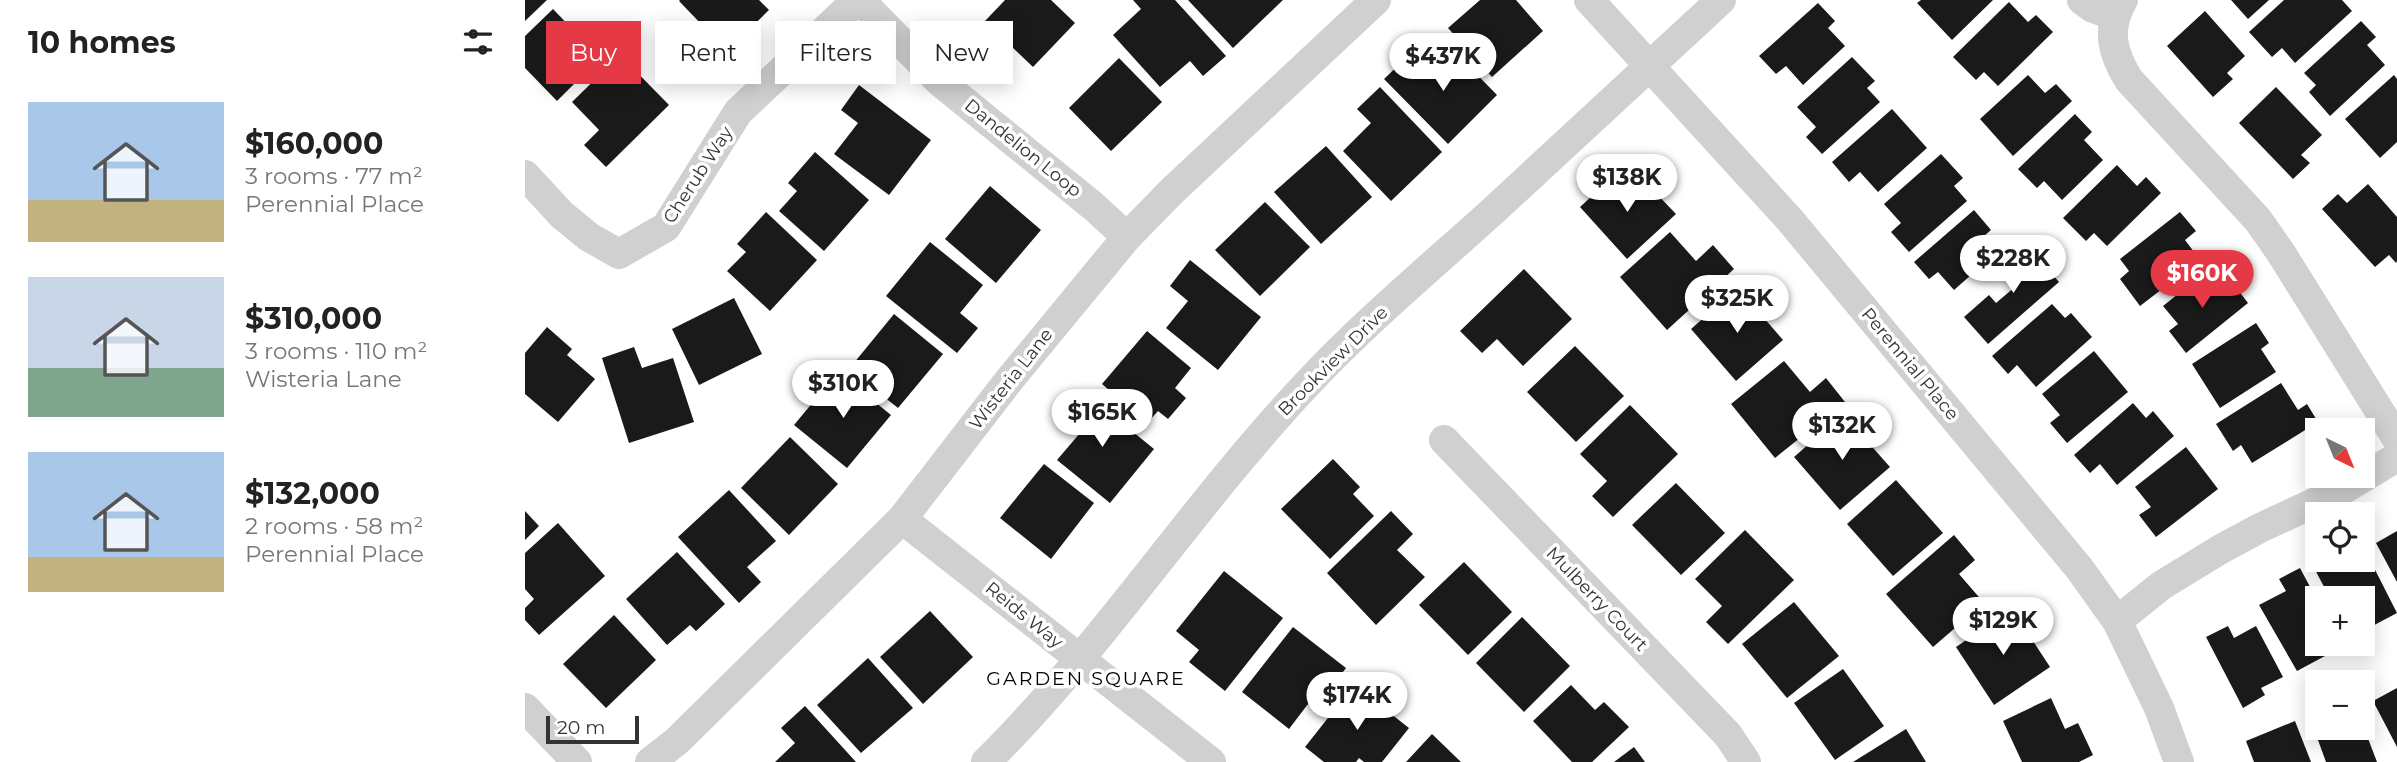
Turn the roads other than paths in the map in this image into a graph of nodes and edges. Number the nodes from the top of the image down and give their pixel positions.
1 (858, 0) edge
2 (1376, 0) edge
3 (1589, 0) edge
4 (1721, 0) edge
5 (2082, 0) edge
6 (2119, 8) edge
7 (1649, 65) junction
8 (525, 175) edge
9 (1127, 237) junction
10 (2397, 439) edge
11 (1444, 440) dead end
12 (2397, 457) edge
13 (902, 519) junction
14 (2117, 621) junction
15 (1080, 660) junction
16 (525, 708) edge
17 (577, 762) edge
18 (650, 762) edge
19 (986, 762) edge
20 (1211, 762) edge
21 (1746, 762) edge
22 (2179, 762) edge

1 - 8 street, Cherub Way
1 - 9 street, Dandelion Loop
2 - 9 street, Wisteria Lane
3 - 7 street, Perennial Place
4 - 7 street, Brookview Drive
5 - 6 street
6 - 10 street
7 - 14 street, Perennial Place
7 - 15 street, Brookview Drive
9 - 13 street, Wisteria Lane
11 - 21 street, Mulberry Court
12 - 14 street
13 - 15 street, Reids Way
13 - 18 street, Wisteria Lane
14 - 22 street, Perennial Place
15 - 19 street, Brookview Drive
15 - 20 street, Reids Way
16 - 17 street

